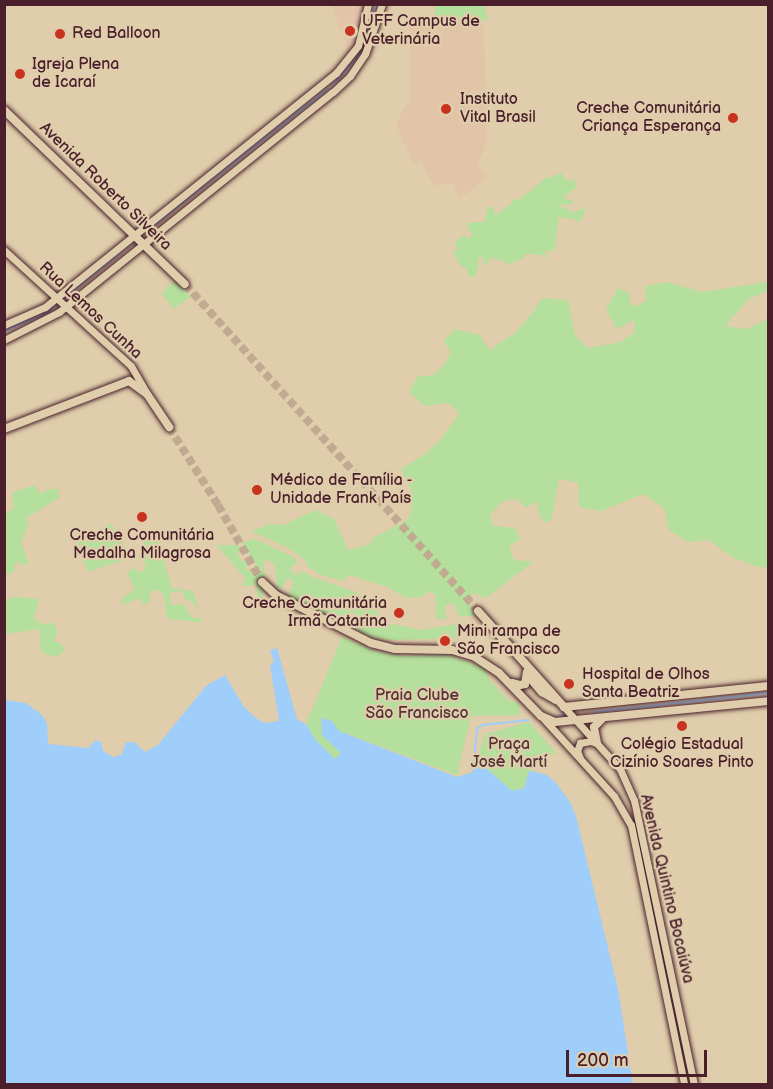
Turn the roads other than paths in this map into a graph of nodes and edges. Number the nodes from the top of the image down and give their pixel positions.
1 (368, 4) edge
2 (382, 4) edge
3 (4, 110) edge
4 (135, 234) junction
5 (144, 243) junction
6 (4, 250) edge
7 (185, 284) tunnel mouth
8 (62, 302) junction
9 (4, 325) edge
10 (4, 340) edge
11 (147, 394) junction
12 (169, 428) tunnel mouth
13 (4, 429) edge
14 (262, 582) tunnel mouth
15 (478, 611) tunnel mouth
16 (527, 663) junction
17 (529, 676) junction
18 (508, 680) junction
19 (768, 686) edge
20 (558, 700) junction
21 (768, 701) edge
22 (529, 702) junction
23 (585, 706) junction
24 (564, 707) junction
25 (541, 716) junction
26 (598, 719) junction
27 (578, 721) junction
28 (597, 743) junction
29 (580, 759) junction
30 (684, 1084) edge
31 (694, 1084) edge

1 - 4 main road
2 - 5 main road
3 - 4 main road, Avenida Roberto Silveira
4 - 5 main road, Avenida Roberto Silveira
4 - 8 main road
5 - 7 main road, Avenida Roberto Silveira
5 - 8 main road
6 - 8 main road, Rua Lemos Cunha
8 - 9 main road
8 - 10 main road
8 - 11 main road, Rua Lemos Cunha
11 - 12 main road, Rua Lemos Cunha
11 - 13 main road
14 - 18 main road, Avenida Quintino Bocaiúva
15 - 16 main road, Avenida Quintino Bocaiúva
16 - 17 main road
16 - 20 main road, Avenida Quintino Bocaiúva
17 - 18 main road
17 - 20 main road
17 - 22 main road
18 - 22 main road, Avenida Quintino Bocaiúva
19 - 23 main road
20 - 24 main road, Avenida Quintino Bocaiúva
21 - 26 main road
22 - 25 main road, Avenida Quintino Bocaiúva
23 - 24 main road
23 - 26 main road
24 - 27 main road, Avenida Quintino Bocaiúva
25 - 27 main road
25 - 29 main road, Avenida Quintino Bocaiúva
26 - 27 main road
26 - 28 main road
27 - 28 main road, Avenida Quintino Bocaiúva
28 - 29 main road
28 - 31 main road, Avenida Quintino Bocaiúva
29 - 30 main road, Avenida Quintino Bocaiúva

